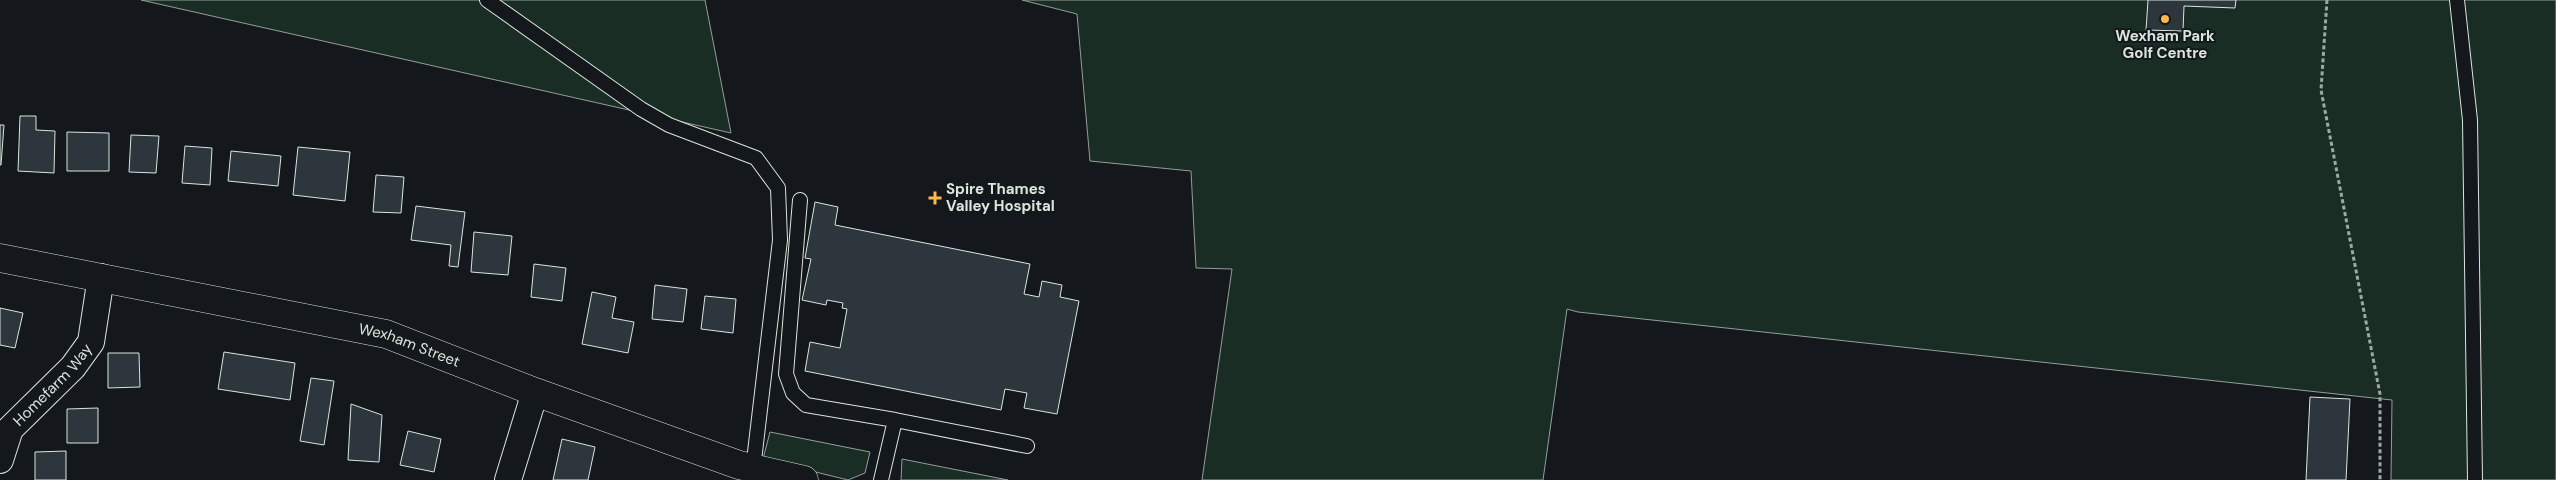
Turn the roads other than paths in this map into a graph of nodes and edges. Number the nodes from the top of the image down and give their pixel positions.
1 (488, 0) edge
2 (2457, 0) edge
3 (800, 200) dead end
4 (0, 258) edge
5 (102, 277) junction
6 (535, 392) junction
7 (895, 420) junction
8 (1027, 446) dead end
9 (0, 460) edge
10 (753, 469) junction
11 (508, 480) edge
12 (804, 480) edge
13 (881, 480) edge
14 (2475, 480) edge

1 - 10 lane
2 - 14 lane
3 - 7 lane
4 - 5 street, Wexham Street
5 - 6 street, Wexham Street
5 - 9 street, Homefarm Way
6 - 10 street, Wexham Street
6 - 11 street
7 - 8 lane
7 - 13 lane
10 - 12 street, Wexham Street

